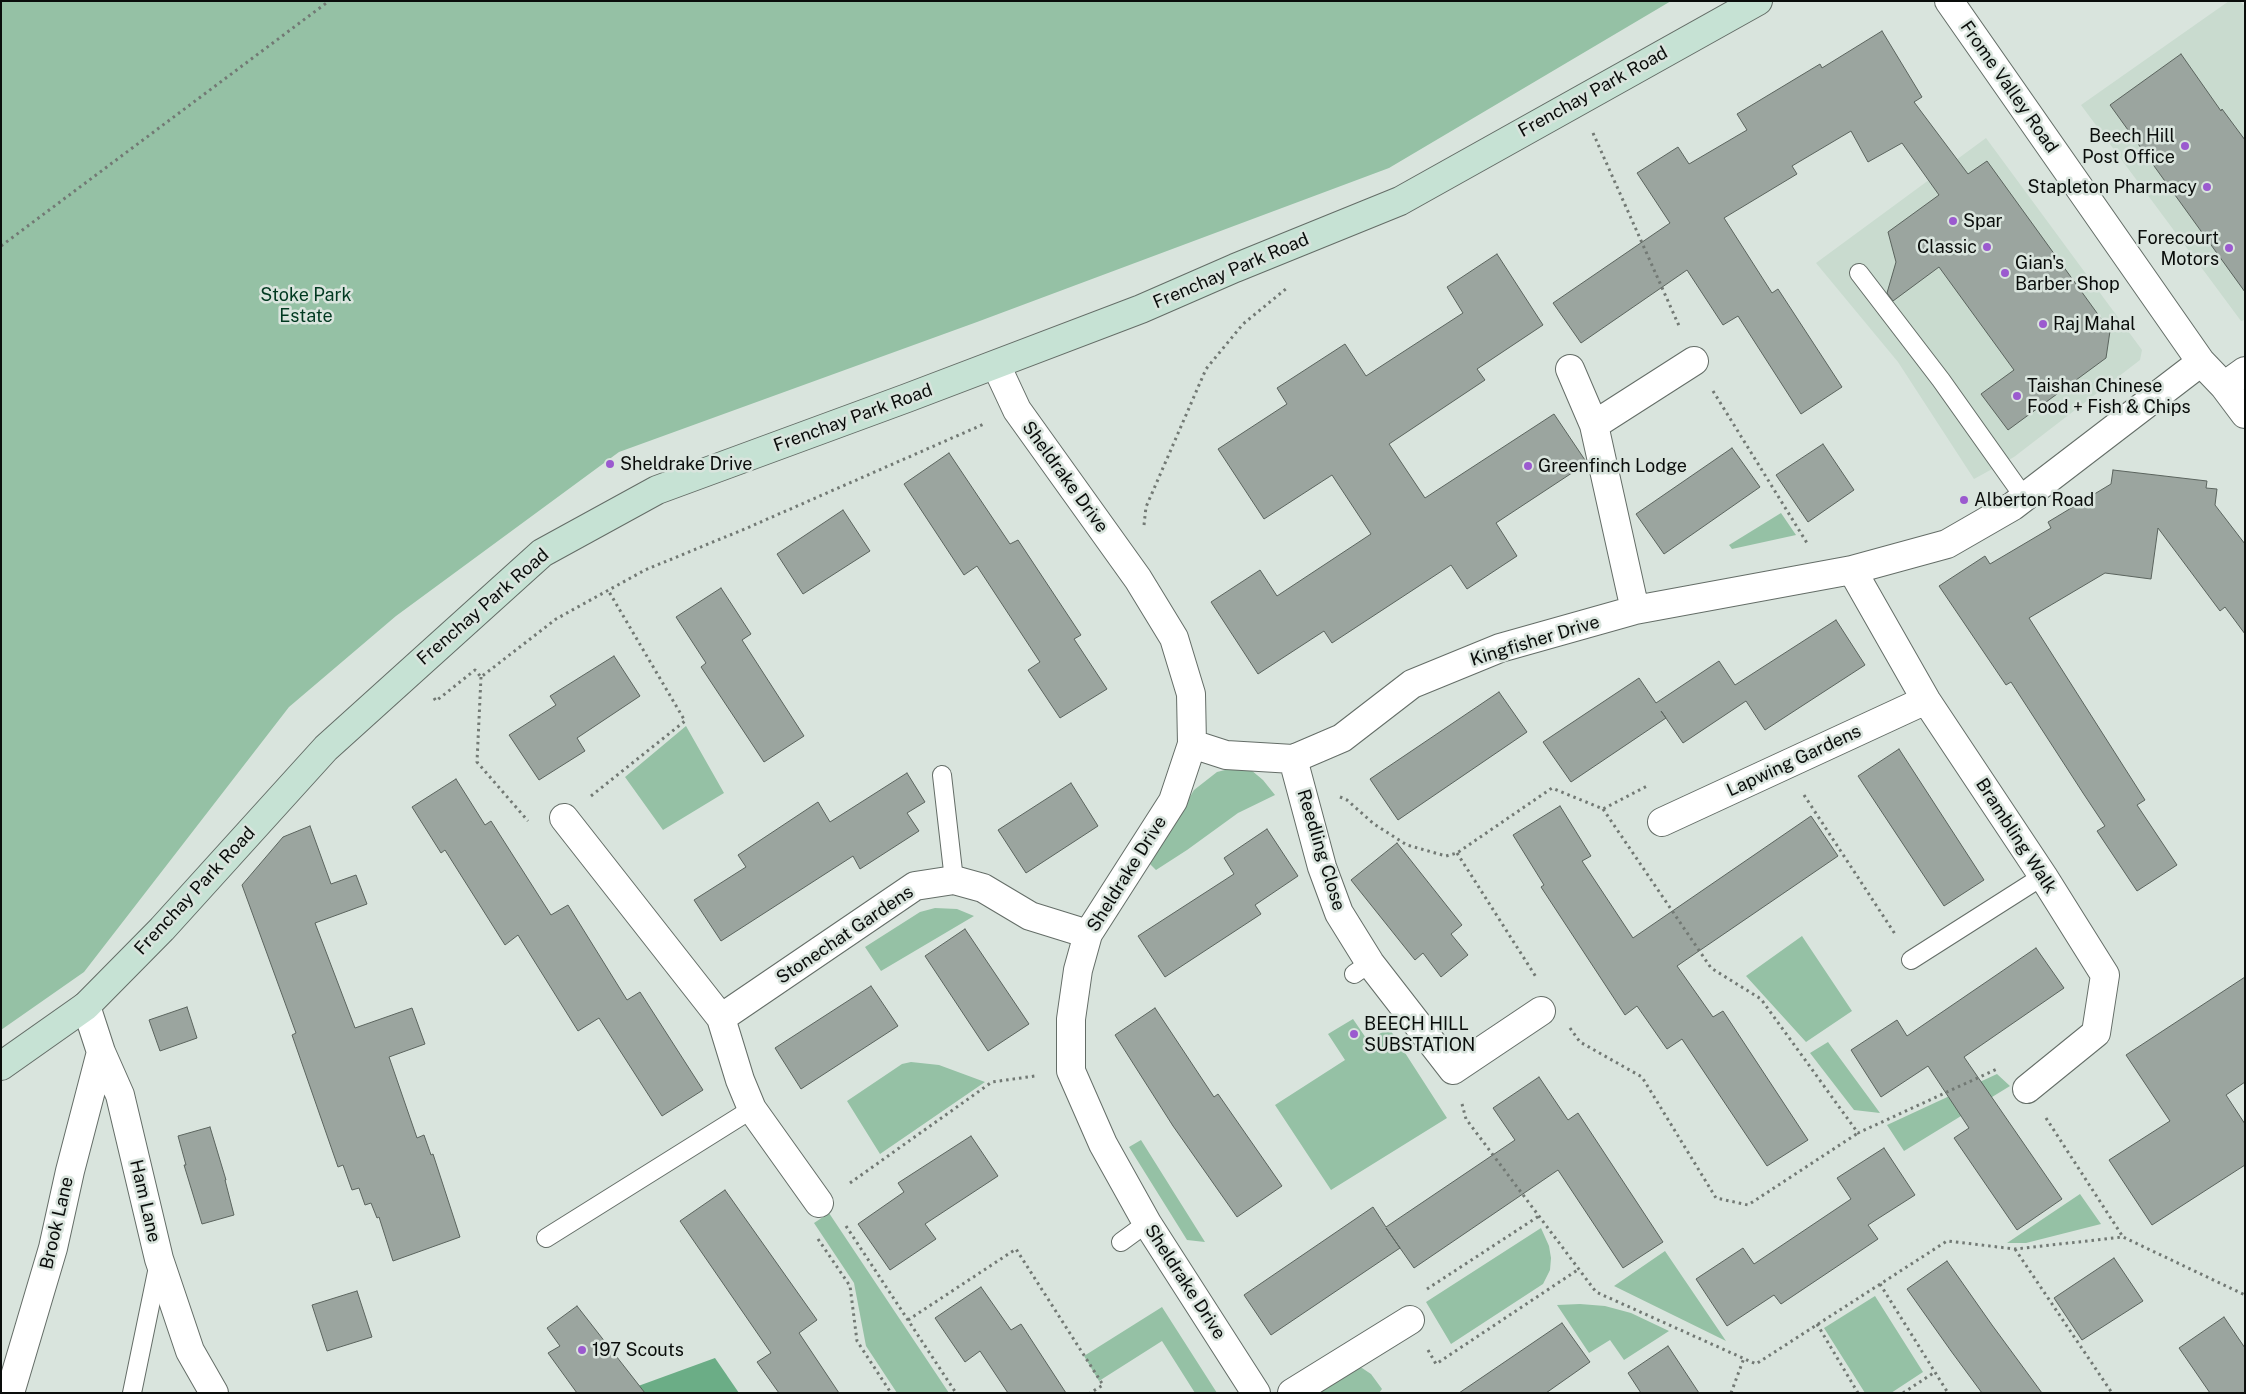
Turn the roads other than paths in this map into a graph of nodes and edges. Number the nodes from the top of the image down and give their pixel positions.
1 (1758, 1) edge
2 (1949, 1) edge
3 (1859, 273) dead end
4 (1694, 361) dead end
5 (2201, 362) junction
6 (996, 365) junction
7 (1570, 369) dead end
8 (2234, 379) edge
9 (2245, 414) edge
10 (1594, 425) junction
11 (2024, 497) junction
12 (1852, 570) junction
13 (1635, 610) junction
14 (1926, 700) junction
15 (1192, 744) junction
16 (1296, 770) junction
17 (942, 775) dead end
18 (1674, 816) road end
19 (564, 818) road end
20 (2043, 876) junction
21 (954, 880) junction
22 (1088, 934) junction
23 (1911, 960) road end
24 (86, 1006) junction
25 (1547, 1007) road end
26 (721, 1018) junction
27 (101, 1052) junction
28 (1, 1066) edge
29 (2027, 1088) road end
30 (752, 1109) junction
31 (824, 1201) road end
32 (1147, 1223) junction
33 (546, 1238) dead end
34 (1121, 1242) dead end
35 (159, 1259) junction
36 (1410, 1320) road end
37 (10, 1393) edge
38 (132, 1393) edge
39 (214, 1393) edge
40 (1256, 1393) edge
41 (1292, 1393) edge

1 - 6 main road, Frenchay Park Road
2 - 5 street, Frome Valley Road
3 - 11 lane
4 - 10 street
5 - 8 street, Frome Valley Road
5 - 11 street
6 - 15 street, Sheldrake Drive
6 - 24 main road, Frenchay Park Road
7 - 10 street
8 - 9 street, Frome Valley Road
10 - 13 street
11 - 12 street
12 - 13 street, Kingfisher Drive
12 - 14 street, Brambling Walk
13 - 16 street, Kingfisher Drive
14 - 18 street, Lapwing Gardens
14 - 20 street, Brambling Walk
15 - 16 street, Kingfisher Drive
15 - 22 street, Sheldrake Drive
16 - 25 street, Reedling Close
17 - 21 lane
19 - 26 street
20 - 23 lane
20 - 29 street, Brambling Walk
21 - 22 street, Stonechat Gardens
21 - 26 street, Stonechat Gardens
22 - 32 street, Sheldrake Drive
24 - 27 street, Ham Lane
24 - 28 main road, Frenchay Park Road
26 - 30 street
27 - 35 street, Ham Lane
27 - 37 street, Brook Lane
30 - 31 street
30 - 33 lane
32 - 34 lane
32 - 40 street, Sheldrake Drive
35 - 38 lane
35 - 39 street, Ham Lane
36 - 41 street

